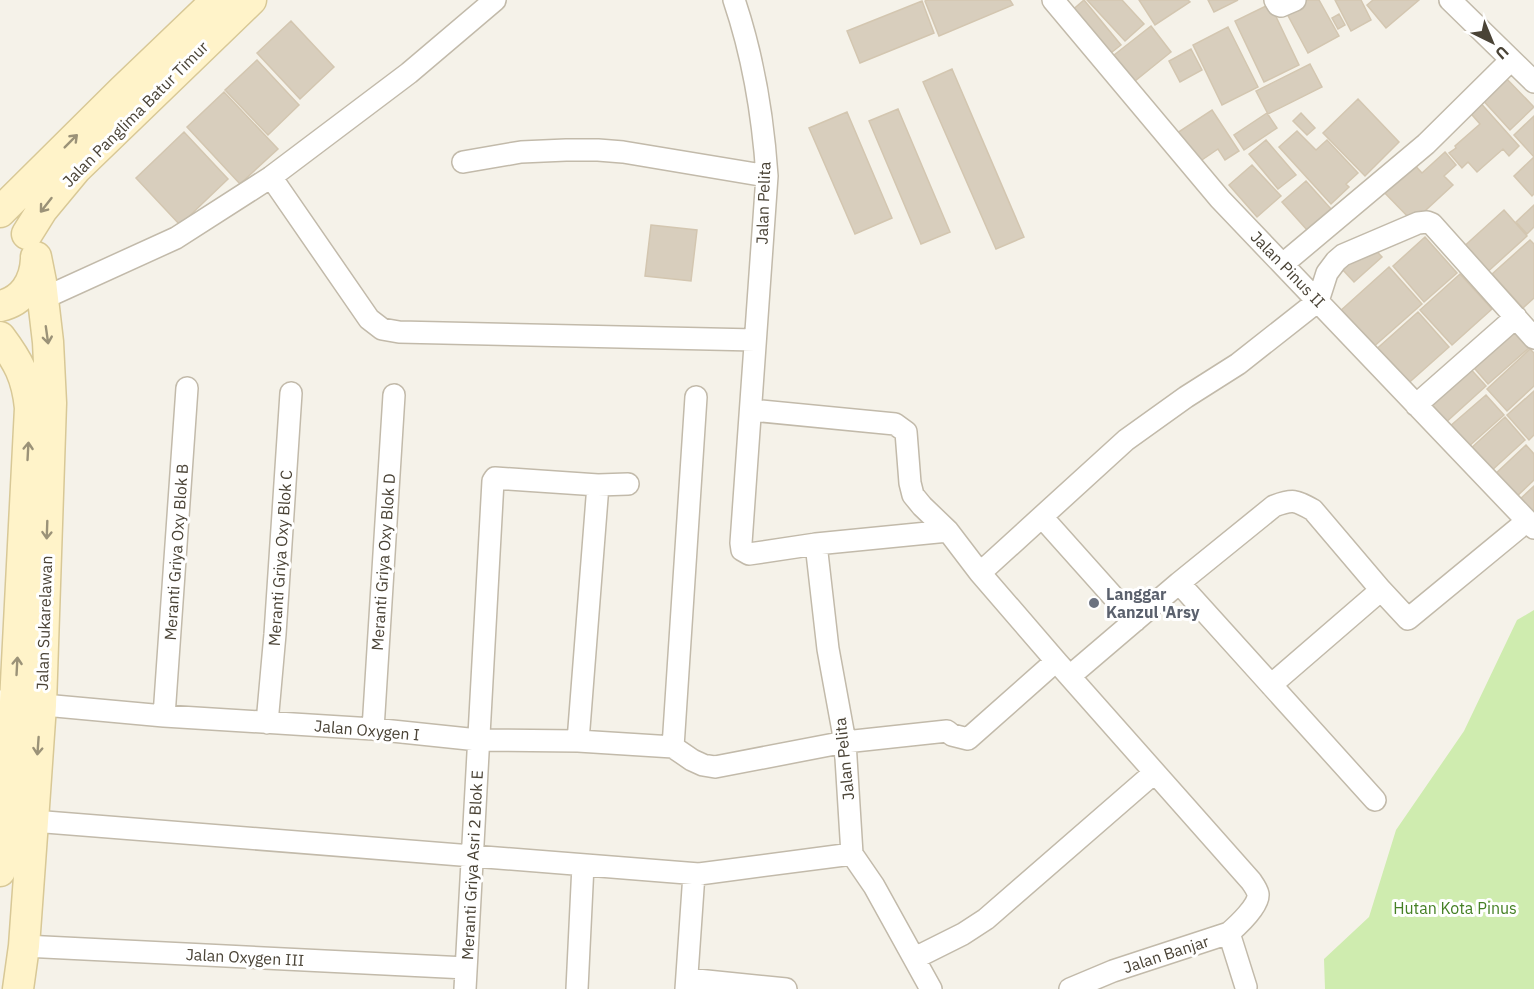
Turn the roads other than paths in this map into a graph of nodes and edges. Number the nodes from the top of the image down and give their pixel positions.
1 (217, 0) edge
2 (250, 0) edge
3 (495, 0) edge
4 (734, 0) edge
5 (1053, 0) edge
6 (1275, 0) edge
7 (1295, 0) edge
8 (1450, 0) edge
9 (1511, 60) junction
10 (1534, 82) edge
11 (463, 162) dead end
12 (766, 176) junction
13 (271, 177) junction
14 (0, 212) edge
15 (0, 218) edge
16 (32, 245) junction
17 (1282, 264) junction
18 (42, 299) junction
19 (1318, 301) junction
20 (0, 306) edge
21 (1516, 317) junction
22 (1533, 334) edge
23 (0, 337) edge
24 (755, 340) junction
25 (187, 388) dead end
26 (291, 393) dead end
27 (394, 395) dead end
28 (696, 397) dead end
29 (1416, 405) junction
30 (751, 410) junction
31 (598, 484) junction
32 (628, 484) dead end
33 (1042, 518) junction
34 (1531, 525) edge
35 (948, 531) junction
36 (816, 544) junction
37 (980, 573) junction
38 (1179, 583) junction
39 (1381, 590) junction
40 (1135, 621) junction
41 (1063, 668) junction
42 (1271, 685) junction
43 (19, 702) edge
44 (164, 716) junction
45 (267, 723) junction
46 (373, 729) junction
47 (478, 740) junction
48 (578, 741) junction
49 (845, 742) junction
50 (673, 747) junction
51 (1154, 772) junction
52 (1375, 800) dead end
53 (33, 821) junction
54 (852, 854) junction
55 (472, 856) junction
56 (583, 865) junction
57 (0, 871) edge
58 (694, 874) junction
59 (1229, 933) junction
60 (24, 946) junction
61 (915, 958) junction
62 (466, 968) junction
63 (687, 984) edge
64 (1246, 987) dead end
65 (18, 989) edge
66 (465, 989) edge
67 (577, 989) edge
68 (786, 989) edge
69 (931, 989) edge
70 (1070, 989) edge

14 -> 1 main road, Jalan Panglima Batur Timur
2 -> 16 main road, Jalan Panglima Batur Timur
3 - 13 street
4 - 12 street, Jalan Pelita
5 - 17 street, Jalan Pinus II
6 - 7 street
8 - 9 street
9 - 10 street
9 - 17 street
11 - 12 street
12 - 24 street, Jalan Pelita
13 - 18 street
13 - 24 street
15 - 16 main road
16 - 18 main road, Jalan Sukarelawan
16 - 20 main road
17 - 19 street, Jalan Pinus II
18 -> 43 main road, Jalan Sukarelawan
19 - 21 street
19 - 29 street, Jalan Pinus II
19 - 33 street
21 - 22 street
21 - 29 street
43 -> 23 main road, Jalan Sukarelawan
24 - 30 street, Jalan Pelita
25 - 44 street, Meranti Griya Oxy Blok B
26 - 45 street, Meranti Griya Oxy Blok C
27 - 46 street, Meranti Griya Oxy Blok D
28 - 50 street
29 - 34 street, Jalan Pinus II
30 - 35 street
30 - 36 street, Jalan Pelita
31 - 32 street
31 - 47 street, Meranti Griya Asri 2 Blok E
31 - 48 street
33 - 37 street
33 - 40 street
34 - 39 street
35 - 36 street
35 - 37 street
36 - 49 street, Jalan Pelita
37 - 41 street
38 - 39 street
38 - 40 street
38 - 42 street
39 - 42 street
40 - 41 street
41 - 49 street
41 - 51 street
42 - 52 street
43 - 44 street, Jalan Oxygen I
43 -> 53 main road, Jalan Sukarelawan
43 - 57 main road, Jalan Sukarelawan
44 - 45 street, Jalan Oxygen I
45 - 46 street, Jalan Oxygen I
46 - 47 street, Jalan Oxygen I
47 - 48 street, Jalan Oxygen I
47 - 55 street, Meranti Griya Asri 2 Blok E
48 - 50 street, Jalan Oxygen I
49 - 50 street, Jalan Oxygen I
49 - 54 street, Jalan Pelita
51 - 59 street
51 - 61 street
53 - 55 street
53 - 60 main road, Jalan Sukarelawan
54 - 58 street
54 - 61 street
55 - 56 street
55 - 62 street, Meranti Griya Asri 2 Blok E
56 - 58 street
56 - 67 street
58 - 63 street
59 - 64 street
59 - 70 street, Jalan Banjar
60 - 62 street, Jalan Oxygen III
60 - 65 main road, Jalan Sukarelawan
61 - 69 street
62 - 66 street, Meranti Griya Asri 2 Blok E
63 - 68 street

